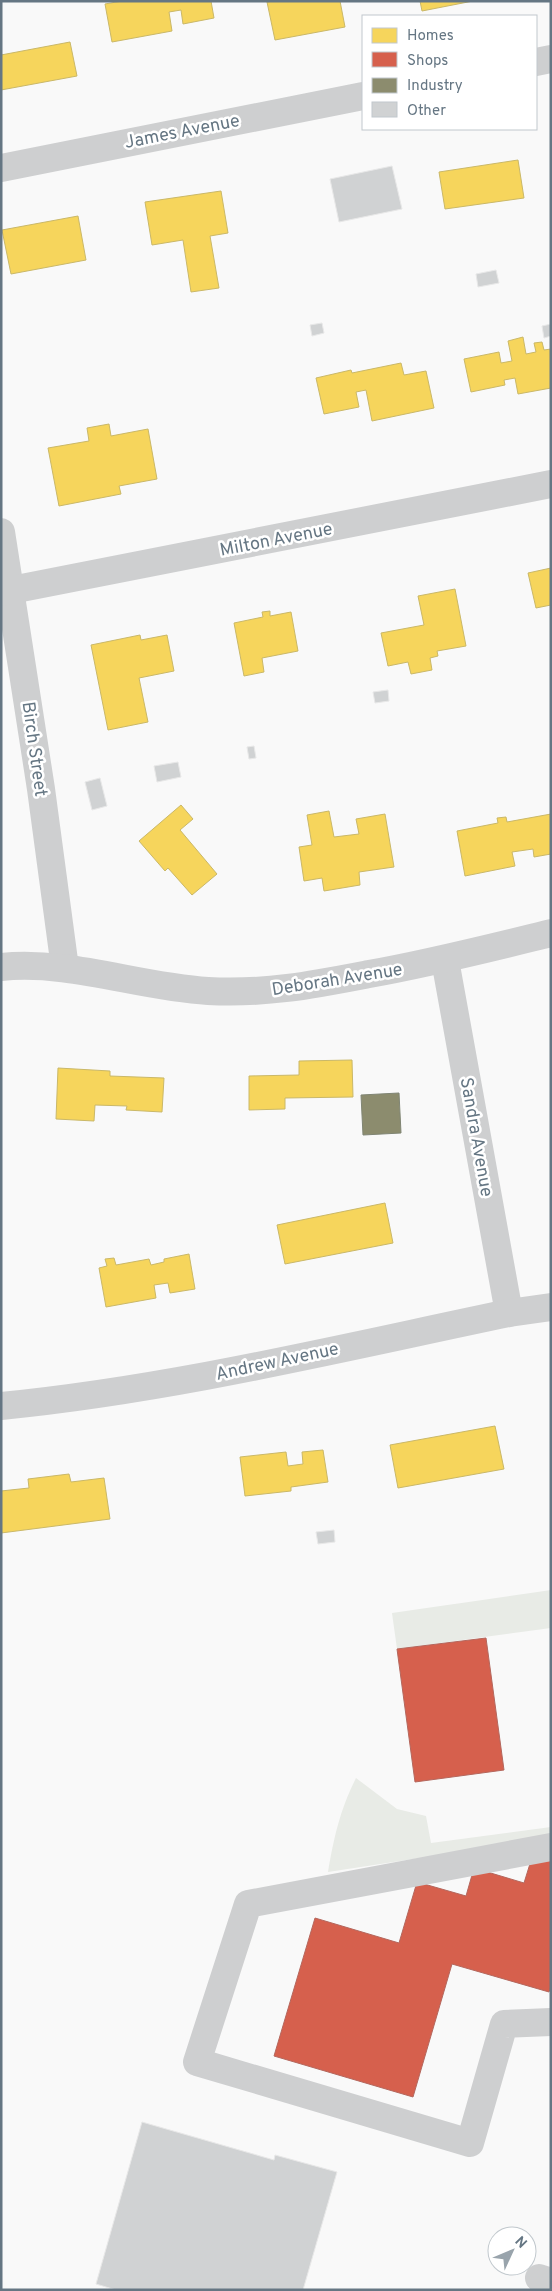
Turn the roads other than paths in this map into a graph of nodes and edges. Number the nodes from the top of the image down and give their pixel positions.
1 (551, 59) edge
2 (537, 62) edge
3 (362, 96) edge
4 (1, 168) edge
5 (551, 484) edge
6 (1, 532) edge
7 (6, 592) edge
8 (551, 933) edge
9 (446, 960) junction
10 (1, 967) edge
11 (65, 968) junction
12 (551, 1307) edge
13 (509, 1314) junction
14 (1, 1406) edge
15 (551, 1847) edge
16 (551, 2022) edge

1 - 2 street
3 - 4 street, James Avenue
5 - 7 street, Milton Avenue
6 - 7 street, Birch Street
7 - 11 street, Birch Street
8 - 9 street, Deborah Avenue
9 - 11 street, Deborah Avenue
9 - 13 street, Sandra Avenue
10 - 11 street, Deborah Avenue
12 - 13 street, Andrew Avenue
13 - 14 street, Andrew Avenue
15 - 16 street

